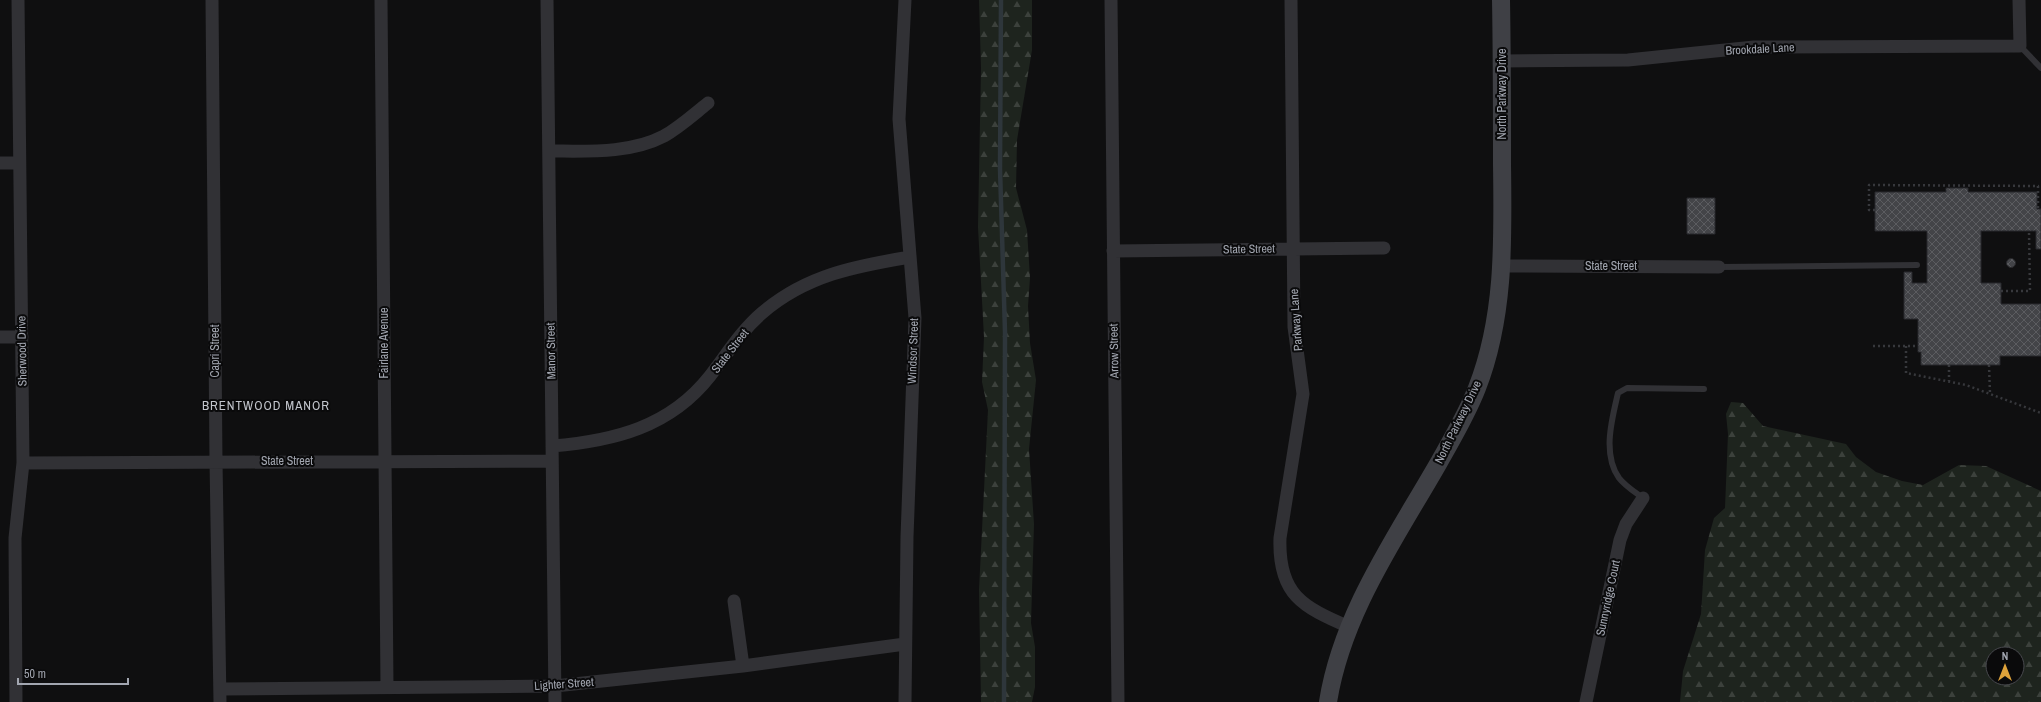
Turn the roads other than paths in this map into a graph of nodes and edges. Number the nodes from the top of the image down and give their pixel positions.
1 (18, 0) edge
2 (212, 0) edge
3 (381, 0) edge
4 (547, 0) edge
5 (905, 0) edge
6 (1111, 0) edge
7 (1291, 0) edge
8 (1501, 0) edge
9 (2019, 0) edge
10 (2020, 46) junction
11 (1502, 60) junction
12 (2041, 68) edge
13 (708, 103) dead end
14 (549, 151) junction
15 (0, 163) edge
16 (19, 163) junction
17 (1293, 248) junction
18 (1384, 248) dead end
19 (1114, 250) junction
20 (910, 257) junction
21 (1917, 265) dead end
22 (1502, 266) junction
23 (1719, 267) joint
24 (0, 337) edge
25 (22, 337) junction
26 (1704, 389) dead end
27 (552, 446) junction
28 (216, 461) junction
29 (552, 461) junction
30 (385, 462) junction
31 (23, 463) junction
32 (1643, 498) joint
33 (734, 601) dead end
34 (1349, 627) junction
35 (905, 644) junction
36 (743, 666) junction
37 (555, 686) junction
38 (387, 687) junction
39 (220, 689) junction
40 (16, 702) edge
41 (220, 702) edge
42 (555, 702) edge
43 (905, 702) edge
44 (1118, 702) edge
45 (1328, 702) edge
46 (1586, 702) edge

1 - 16 street, Sherwood Drive
2 - 28 street, Capri Street
3 - 30 street, Fairlane Avenue
4 - 14 street, Manor Street
5 - 20 street, Windsor Street
6 - 19 street, Arrow Street
7 - 17 street, Parkway Lane
8 - 11 main road, North Parkway Drive
9 - 10 street
10 - 11 street, Brookdale Lane
10 - 12 lane
11 - 22 main road, North Parkway Drive
13 - 14 street
14 - 27 street, Manor Street
15 - 16 street
16 - 25 street, Sherwood Drive
17 - 18 street, State Street
17 - 19 street, State Street
17 - 34 street, Parkway Lane
19 - 44 street, Arrow Street
20 - 27 street, State Street
20 - 35 street, Windsor Street
21 - 23 lane
22 - 23 street, State Street
22 - 34 main road, North Parkway Drive
24 - 25 street
25 - 31 street, Sherwood Drive
26 - 32 lane
27 - 29 street, Manor Street
28 - 30 street, State Street
28 - 31 street, State Street
28 - 39 street, Capri Street
29 - 30 street, State Street
29 - 37 street, Manor Street
30 - 38 street, Fairlane Avenue
31 - 40 street, Sherwood Drive
32 - 46 street, Sunnyridge Court
33 - 36 street
34 - 45 main road, North Parkway Drive
35 - 36 street, Lighter Street
35 - 43 street, Windsor Street
36 - 37 street, Lighter Street
37 - 38 street, Lighter Street
37 - 42 street, Manor Street
38 - 39 street, Lighter Street
39 - 41 street, Capri Street

